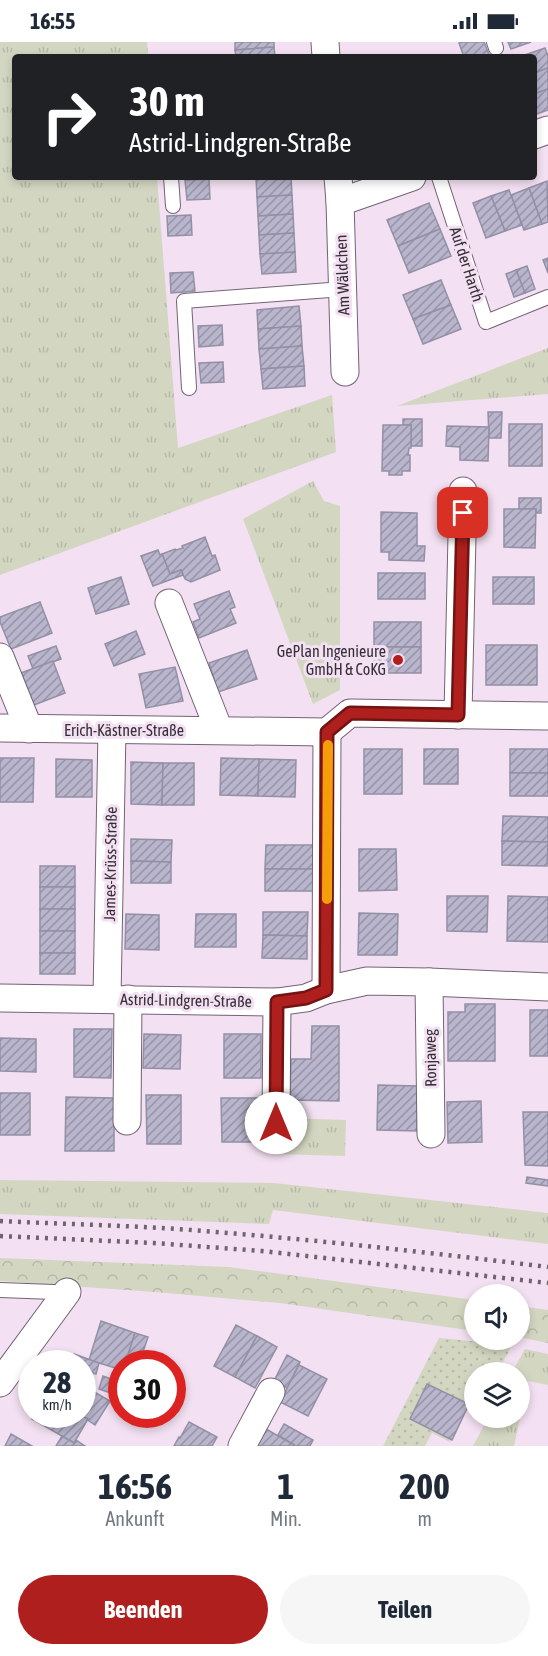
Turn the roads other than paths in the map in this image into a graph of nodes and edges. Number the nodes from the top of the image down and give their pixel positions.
1 (171, 180) edge
2 (394, 180) edge
3 (440, 180) edge
4 (339, 189) edge
5 (173, 206) dead end
6 (342, 289) junction
7 (548, 297) edge
8 (345, 372) dead end
9 (189, 388) dead end
10 (463, 491) dead end
11 (169, 603) dead end
12 (0, 657) edge
13 (458, 715) junction
14 (548, 716) edge
15 (0, 728) edge
16 (29, 729) junction
17 (112, 730) junction
18 (219, 730) junction
19 (327, 732) junction
20 (429, 982) junction
21 (548, 987) edge
22 (326, 990) junction
23 (0, 998) edge
24 (117, 999) junction
25 (277, 1002) junction
26 (127, 1121) dead end
27 (276, 1123) dead end
28 (430, 1134) dead end
29 (0, 1290) edge
30 (61, 1292) joint
31 (0, 1383) edge
32 (271, 1392) dead end
33 (242, 1446) edge

1 - 5 lane
2 - 4 street
3 - 7 lane, Auf der Harth
4 - 6 street, Am Wäldchen
6 - 8 street, Am Wäldchen
6 - 9 lane
10 - 13 street
11 - 18 street
12 - 16 street
13 - 14 street
13 - 19 street
15 - 16 street, Erich-Kästner-Straße
16 - 17 street, Erich-Kästner-Straße
17 - 18 street, Erich-Kästner-Straße
17 - 24 street, James-Krüss-Straße
18 - 19 street, Erich-Kästner-Straße
19 - 22 street
20 - 21 street, Astrid-Lindgren-Straße
20 - 22 street, Astrid-Lindgren-Straße
20 - 28 street, Ronjaweg
22 - 25 street, Astrid-Lindgren-Straße
23 - 24 street, Astrid-Lindgren-Straße
24 - 25 street, Astrid-Lindgren-Straße
24 - 26 street, James-Krüss-Straße
25 - 27 street
29 - 30 lane
30 - 31 street
32 - 33 street

